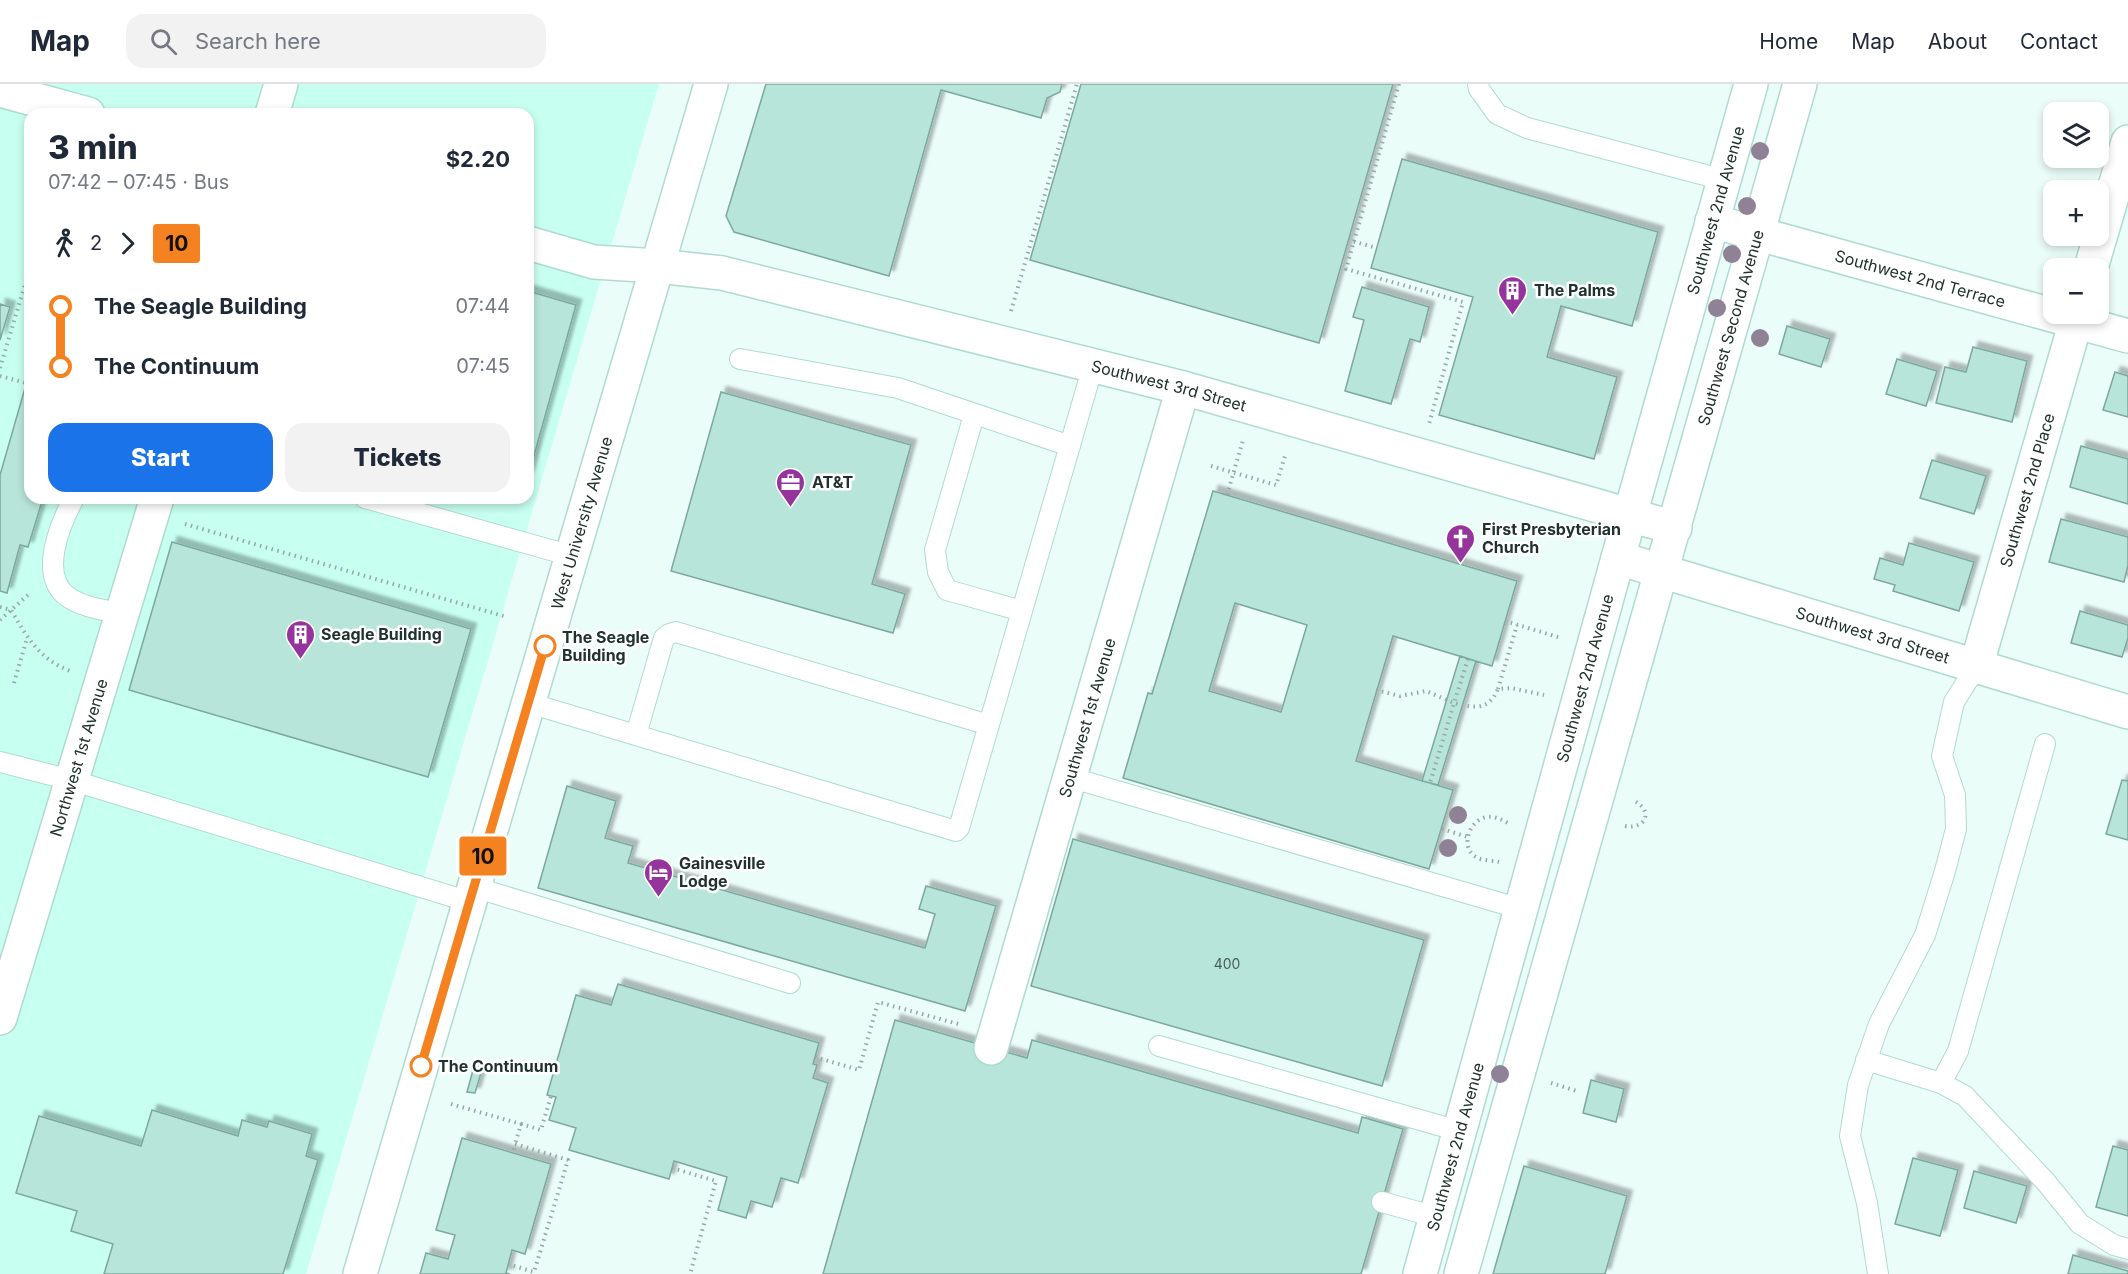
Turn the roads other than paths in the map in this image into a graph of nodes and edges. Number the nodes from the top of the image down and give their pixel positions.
1 (281, 84) edge
2 (711, 84) edge
3 (1478, 84) edge
4 (1751, 84) edge
5 (1800, 84) edge
6 (0, 90) edge
7 (66, 108) edge
8 (274, 108) edge
9 (2128, 142) edge
10 (1724, 180) junction
11 (1712, 221) junction
12 (1758, 234) junction
13 (534, 245) edge
14 (2094, 258) edge
15 (658, 266) junction
16 (2043, 309) edge
17 (2075, 324) edge
18 (2094, 324) edge
19 (2128, 336) edge
20 (740, 358) dead end
21 (1094, 366) junction
22 (1183, 388) junction
23 (974, 415) junction
24 (1070, 446) junction
25 (70, 504) edge
26 (155, 504) edge
27 (386, 504) edge
28 (1630, 515) junction
29 (1675, 528) junction
30 (572, 556) junction
31 (1618, 558) junction
32 (1662, 572) junction
33 (1022, 611) junction
34 (122, 614) junction
35 (1976, 667) junction
36 (529, 703) junction
37 (2128, 712) edge
38 (988, 725) junction
39 (636, 735) junction
40 (2045, 744) dead end
41 (0, 762) edge
42 (1069, 777) junction
43 (71, 780) junction
44 (472, 895) junction
45 (1521, 909) junction
46 (1506, 964) junction
47 (1547, 976) junction
48 (790, 983) dead end
49 (2, 1005) edge
50 (1159, 1046) dead end
51 (991, 1048) dead end
52 (1866, 1060) junction
53 (1941, 1083) junction
54 (1459, 1131) junction
55 (1382, 1202) dead end
56 (1436, 1217) junction
57 (2128, 1249) edge
58 (360, 1274) edge
59 (1420, 1274) edge
60 (1461, 1274) edge
61 (1878, 1274) edge

1 - 8 street
2 - 15 street, West University Avenue
3 - 10 lane
4 - 10 street, Southwest 2nd Avenue
5 - 12 street, Southwest Second Avenue
6 - 7 street
9 - 14 street
10 - 11 street, Southwest 2nd Avenue
11 - 12 street, Southwest 2nd Terrace
11 - 28 street, Southwest 2nd Avenue
12 - 16 street, Southwest 2nd Terrace
12 - 29 street, Southwest Second Avenue
13 - 15 street, Southwest 3rd Street
15 - 21 street, Southwest 3rd Street
15 - 30 street, West University Avenue
17 - 35 street, Southwest 2nd Place
18 - 19 street, Southwest 2nd Terrace
20 - 23 lane
21 - 22 street, Southwest 3rd Street
21 - 24 lane
22 - 28 street, Southwest 3rd Street
22 - 42 street, Southwest 1st Avenue
23 - 24 lane
23 - 33 lane
24 - 33 lane
25 - 34 lane
26 - 34 street, Northwest 1st Avenue
27 - 30 lane
28 - 29 street, Southwest 3rd Street
28 - 31 street, Southwest 2nd Avenue
29 - 32 street, Southwest Second Avenue
30 - 36 street, West University Avenue
31 - 32 street, Southwest 3rd Street
31 - 45 street, Southwest 2nd Avenue
32 - 35 street, Southwest 3rd Street
32 - 47 street
33 - 38 lane
34 - 43 street, Northwest 1st Avenue
35 - 37 street, Southwest 3rd Street
35 - 52 lane
36 - 39 lane
36 - 44 street, West University Avenue
38 - 39 lane
38 - 39 lane
40 - 53 lane
41 - 43 lane
42 - 45 lane
42 - 51 street, Southwest 1st Avenue
43 - 44 lane
43 - 49 street, Northwest 1st Avenue
44 - 48 lane
44 - 58 street, West University Avenue
45 - 46 street, Southwest 2nd Avenue
46 - 47 street
46 - 54 street, Southwest 2nd Avenue
47 - 60 street
50 - 54 lane
52 - 53 lane
52 - 61 lane
53 - 57 lane
54 - 56 street, Southwest 2nd Avenue
55 - 56 lane
56 - 59 street, Southwest 2nd Avenue

